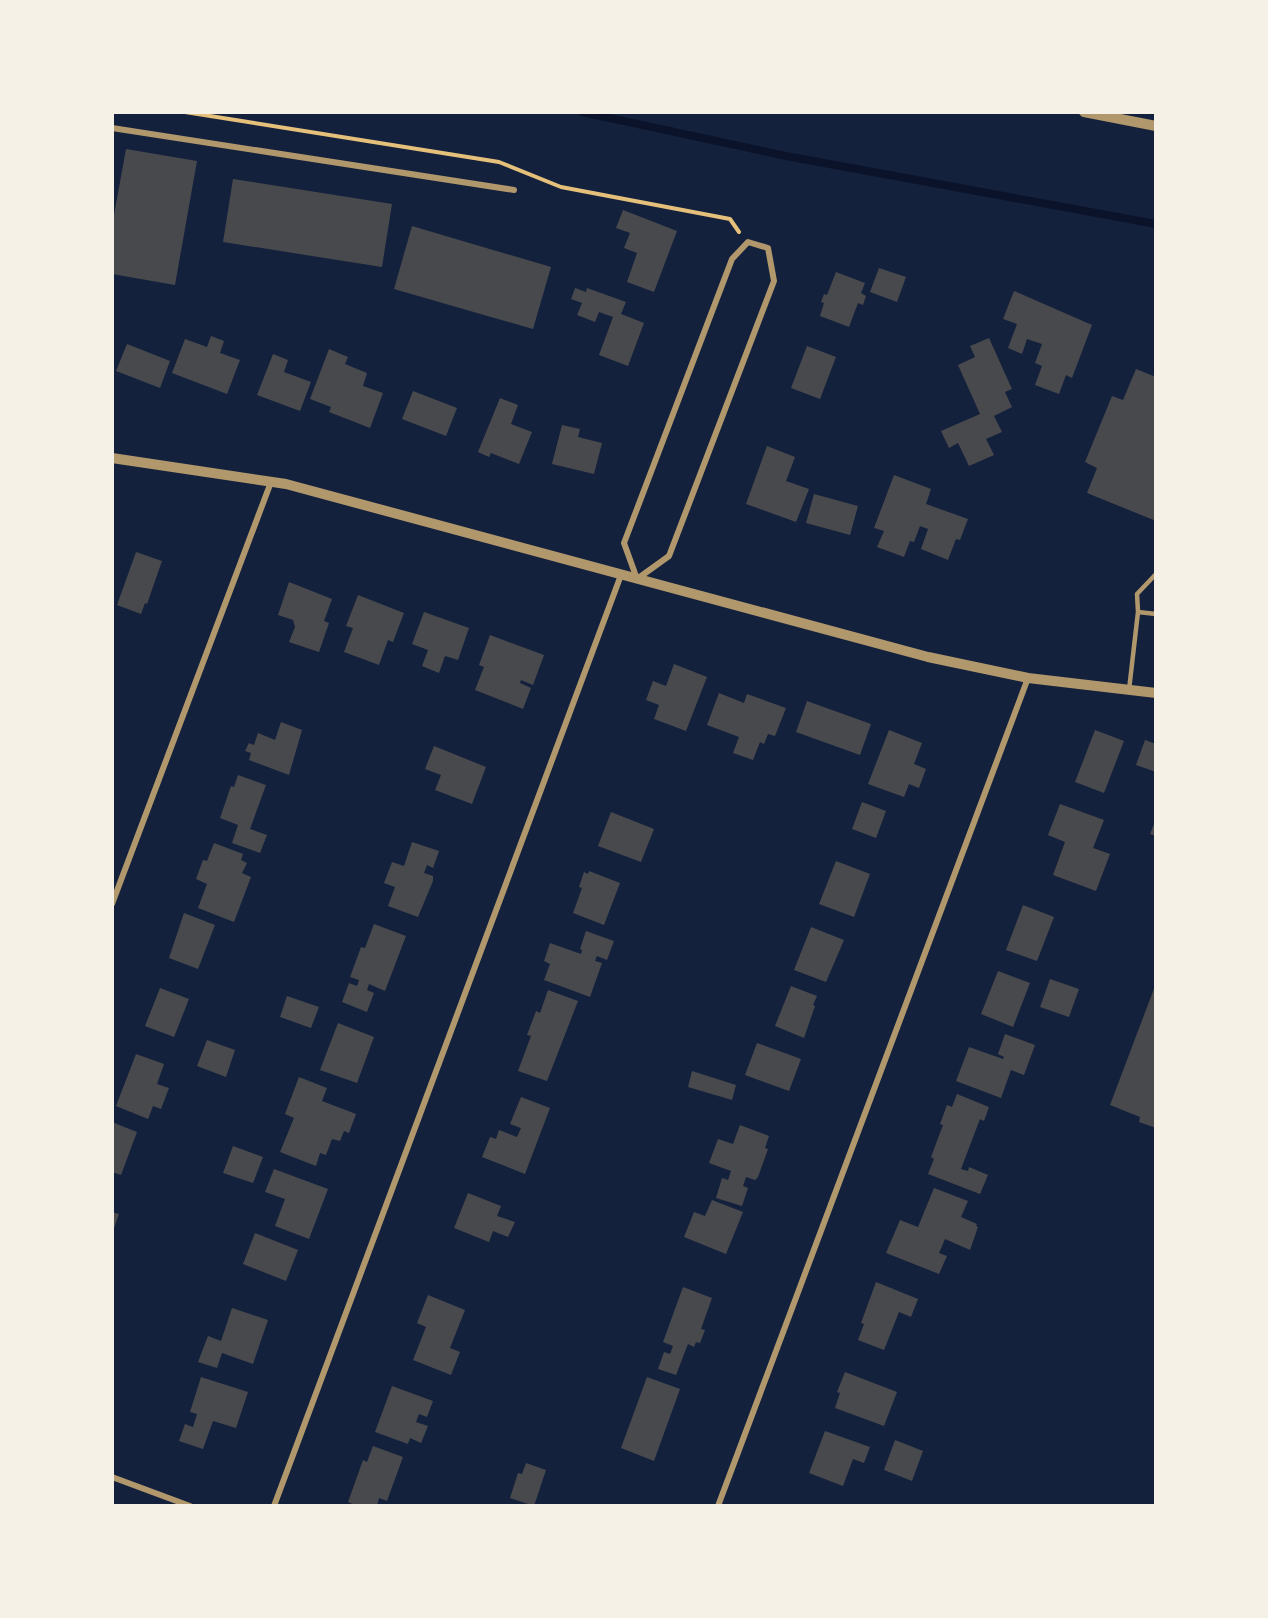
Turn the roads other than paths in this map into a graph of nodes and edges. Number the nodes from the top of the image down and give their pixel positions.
1 (1084, 112) edge
2 (1155, 126) edge
3 (112, 128) edge
4 (514, 190) dead end
5 (112, 458) edge
6 (271, 481) junction
7 (621, 574) junction
8 (1155, 574) edge
9 (637, 579) junction
10 (1138, 612) junction
11 (1155, 614) edge
12 (1028, 678) junction
13 (1129, 690) junction
14 (1155, 693) edge
15 (112, 904) edge
16 (112, 1477) edge
17 (190, 1506) edge
18 (274, 1506) edge
19 (718, 1506) edge

1 - 2 street
3 - 4 street
5 - 6 street
6 - 7 street
6 - 15 street
7 - 9 street
7 - 18 street
8 - 10 lane
9 - 9 street
9 - 12 street
10 - 11 lane
10 - 13 lane
12 - 13 street
12 - 19 street
13 - 14 street
16 - 17 street

